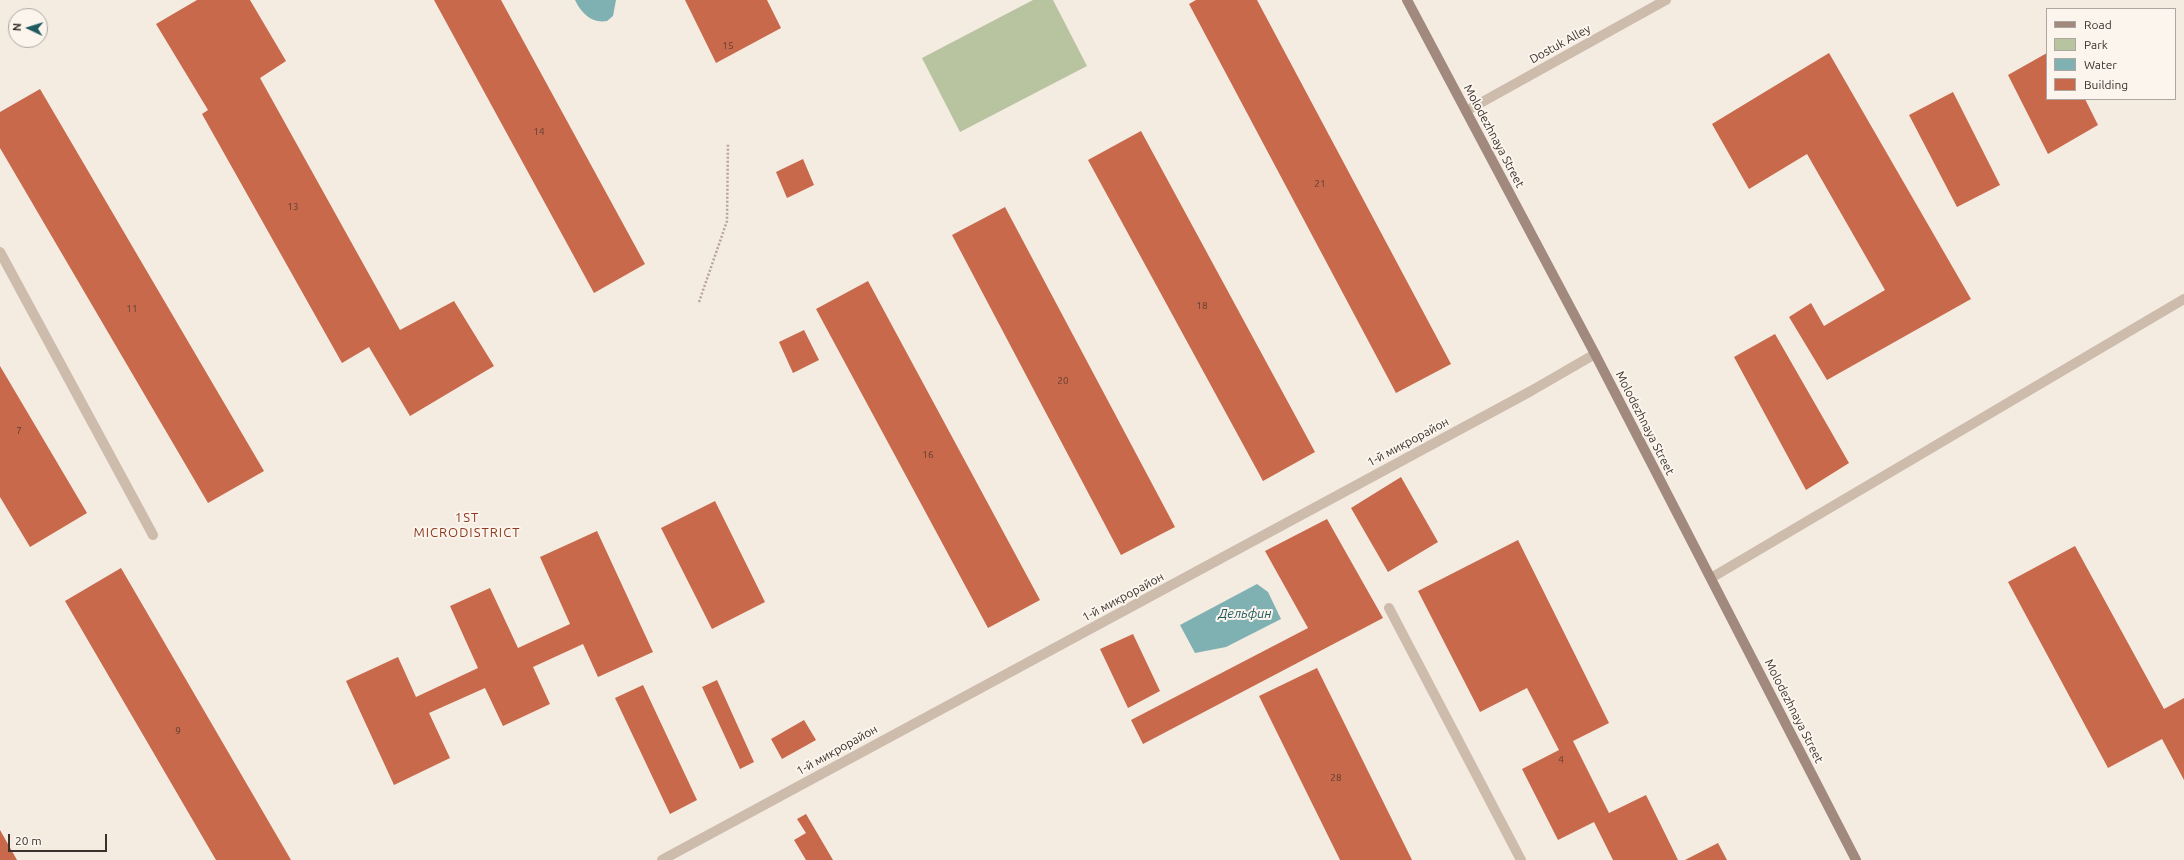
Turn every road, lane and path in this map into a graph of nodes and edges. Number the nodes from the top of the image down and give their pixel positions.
1 (1407, 0) edge
2 (1666, 0) edge
3 (1466, 112) junction
4 (728, 143) dead end
5 (0, 252) edge
6 (2184, 299) edge
7 (698, 302) dead end
8 (1595, 354) junction
9 (152, 535) dead end
10 (1711, 578) junction
11 (1389, 608) dead end
12 (662, 860) edge
13 (1521, 860) edge
14 (1856, 860) edge

1 - 3 main road, Molodezhnaya Street
2 - 3 street, Dostuk Alley
3 - 8 main road, Molodezhnaya Street
4 - 7 path
5 - 9 street
6 - 10 street
8 - 10 main road, Molodezhnaya Street
8 - 12 street, 1-й микрорайон
10 - 14 main road, Molodezhnaya Street
11 - 13 street

